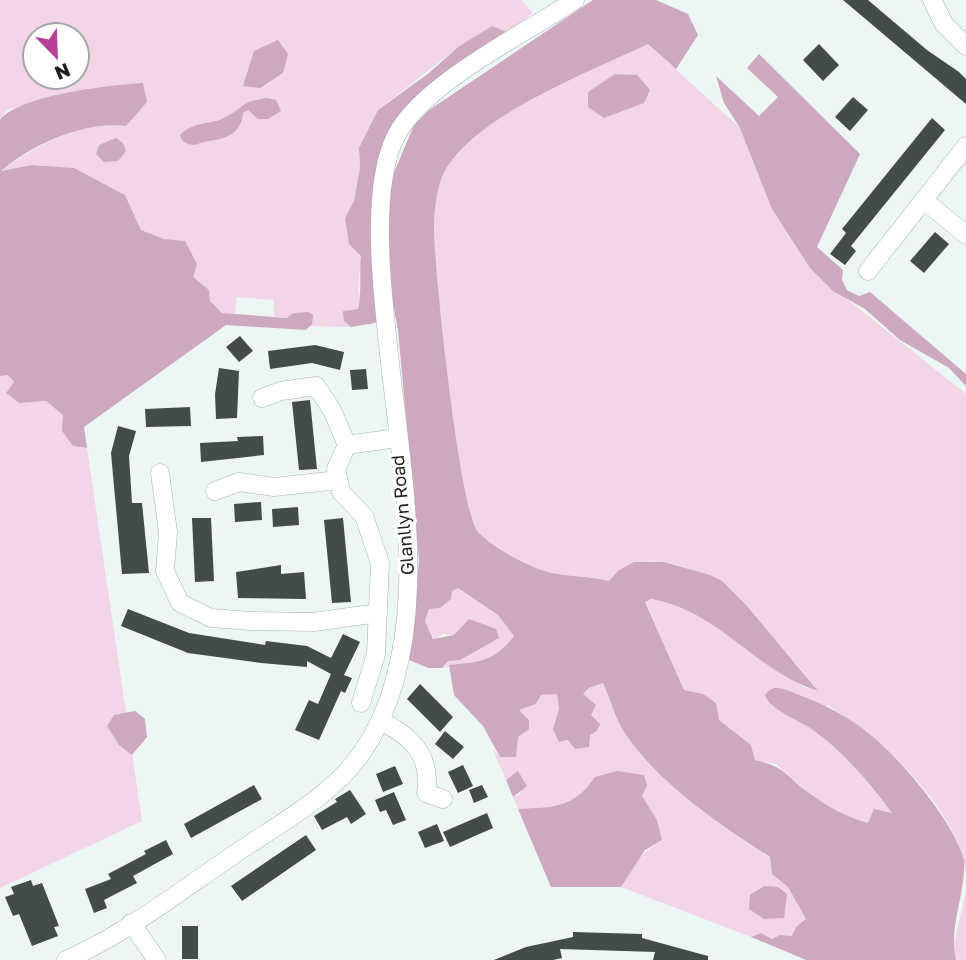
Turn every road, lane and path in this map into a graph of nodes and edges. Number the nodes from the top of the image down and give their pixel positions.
1 (575, 0) edge
2 (932, 0) edge
3 (966, 46) edge
4 (966, 146) edge
5 (923, 200) junction
6 (966, 236) edge
7 (868, 271) dead end
8 (262, 398) dead end
9 (397, 438) junction
10 (347, 445) junction
11 (160, 472) dead end
12 (338, 480) junction
13 (215, 491) dead end
14 (378, 613) junction
15 (361, 703) dead end
16 (380, 721) junction
17 (429, 796) dead end
18 (131, 923) junction
19 (66, 960) edge
20 (157, 960) edge

1 - 9 street, Glanllyn Road
2 - 3 street
4 - 5 street
5 - 6 street
5 - 7 street
8 - 10 street
9 - 10 street
9 - 16 street, Glanllyn Road
10 - 12 street
11 - 14 street
12 - 13 street
12 - 14 street
14 - 15 street
16 - 17 street
16 - 18 street, Glanllyn Road
18 - 19 street, Glanllyn Road
18 - 20 street

